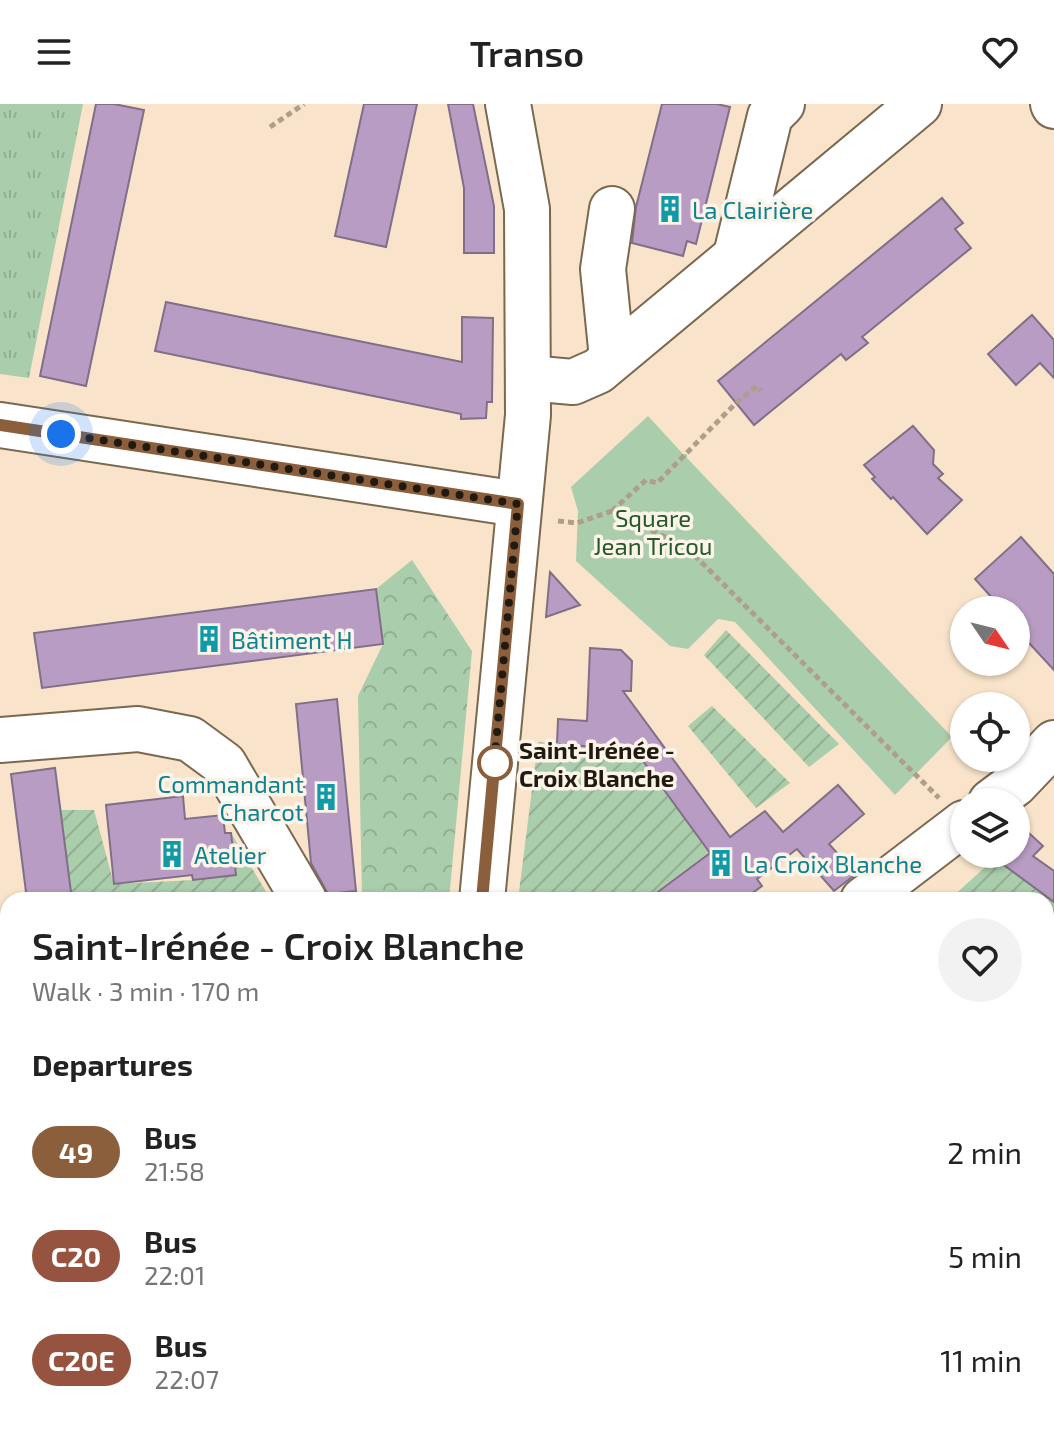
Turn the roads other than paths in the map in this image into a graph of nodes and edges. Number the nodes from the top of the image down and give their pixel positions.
1 (508, 104) edge
2 (782, 104) edge
3 (919, 104) edge
4 (612, 209) dead end
5 (736, 255) junction
6 (612, 358) junction
7 (528, 378) junction
8 (0, 425) edge
9 (518, 504) junction
10 (0, 740) edge
11 (1054, 743) edge
12 (1010, 788) edge
13 (950, 820) edge
14 (299, 892) edge
15 (483, 892) edge
16 (872, 892) edge

1 - 7 main road
2 - 5 main road
3 - 5 main road
4 - 6 main road
5 - 6 main road
6 - 7 main road
7 - 9 main road
8 - 9 main road
9 - 15 main road
10 - 14 main road
11 - 12 main road
13 - 16 main road

